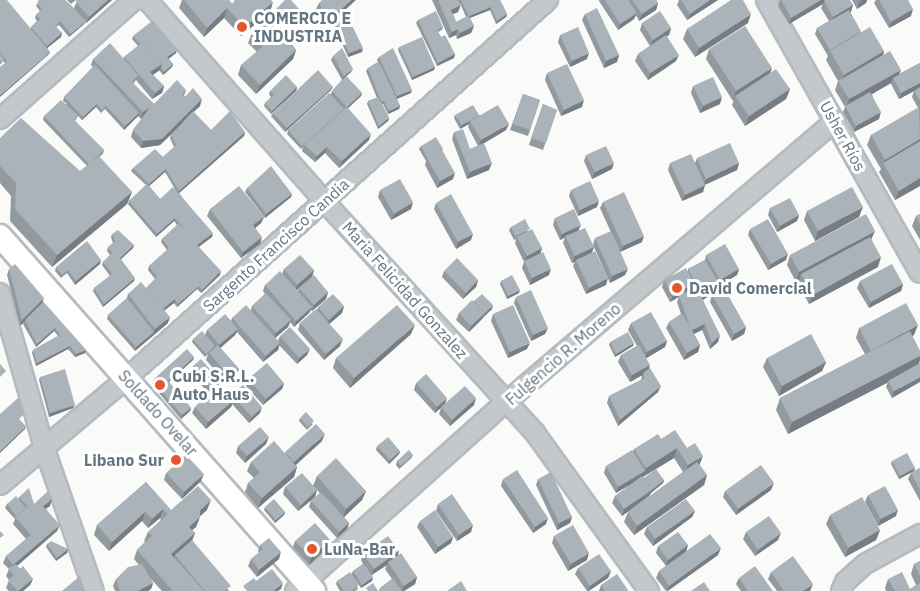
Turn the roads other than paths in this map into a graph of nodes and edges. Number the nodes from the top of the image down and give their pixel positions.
1 (134, 0) edge
2 (147, 0) edge
3 (548, 0) edge
4 (766, 0) edge
5 (0, 119) edge
6 (835, 121) junction
7 (324, 201) junction
8 (0, 236) edge
9 (920, 273) edge
10 (0, 292) edge
11 (127, 378) junction
12 (506, 402) junction
13 (44, 447) junction
14 (0, 485) edge
15 (920, 534) edge
16 (305, 588) edge
17 (94, 591) edge
18 (649, 591) edge
19 (841, 591) edge

1 - 5 street
2 - 7 street, Maria Felicidad Gonzalez
3 - 7 street, Sargento Francisco Candia
4 - 6 street, Usher Ríos
6 - 9 street, Usher Ríos
6 - 12 street, Fulgencio R. Moreno
7 - 11 street, Sargento Francisco Candia
7 - 12 street, Maria Felicidad Gonzalez
8 - 11 main road, Soldado Ovelar
10 - 13 street
11 - 13 street, Sargento Francisco Candia
11 - 16 main road, Soldado Ovelar
12 - 16 street, Fulgencio R. Moreno
12 - 18 street, Maria Felicidad Gonzalez
13 - 14 street, Sargento Francisco Candia
13 - 17 street
15 - 19 street

